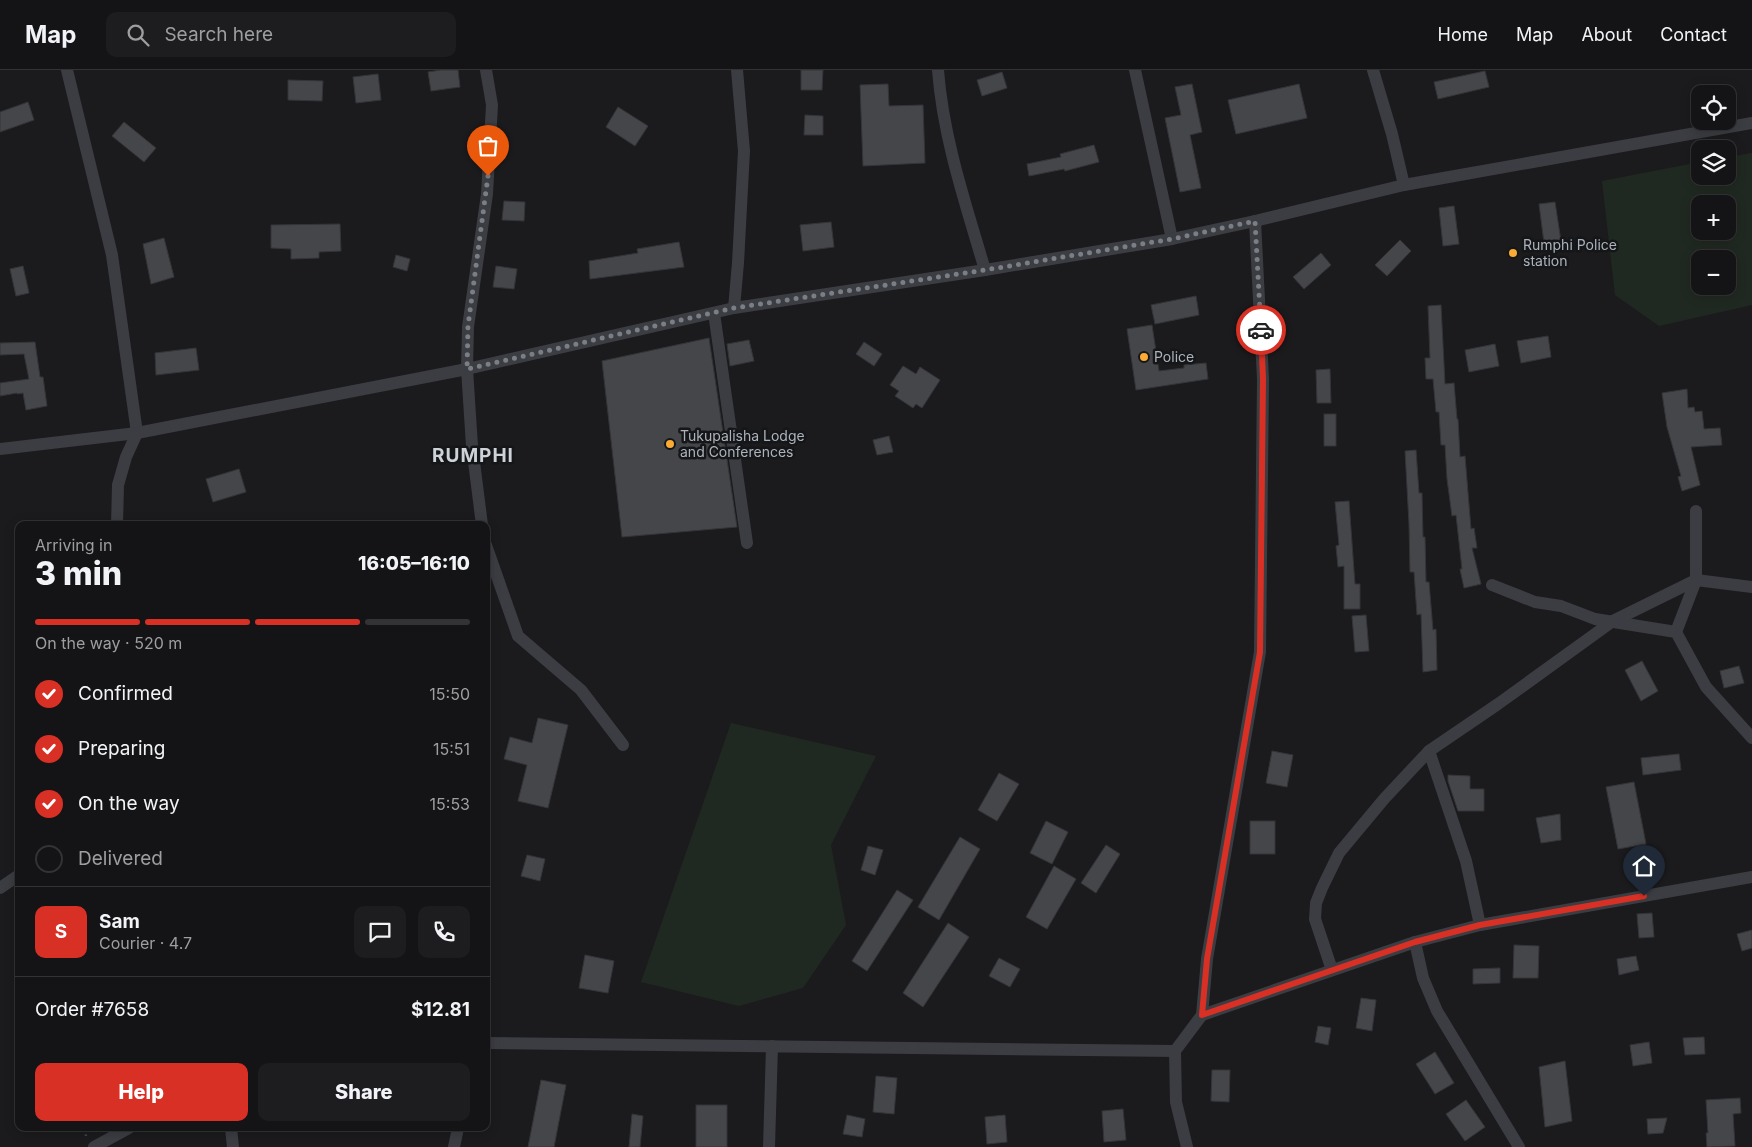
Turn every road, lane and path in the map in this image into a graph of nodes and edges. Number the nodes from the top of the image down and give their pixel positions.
1 (67, 70) edge
2 (486, 70) edge
3 (737, 70) edge
4 (938, 70) edge
5 (1135, 70) edge
6 (1373, 70) edge
7 (1752, 123) edge
8 (1404, 185) junction
9 (1255, 221) junction
10 (1172, 239) junction
11 (985, 270) junction
12 (734, 308) junction
13 (714, 313) junction
14 (467, 369) junction
15 (137, 433) junction
16 (0, 449) edge
17 (1696, 511) dead end
18 (117, 521) edge
19 (481, 521) edge
20 (747, 543) dead end
21 (490, 556) edge
22 (1696, 580) junction
23 (1492, 585) dead end
24 (1752, 587) edge
25 (1613, 621) junction
26 (1676, 632) junction
27 (1752, 738) edge
28 (623, 745) dead end
29 (1429, 751) junction
30 (1752, 877) edge
31 (15, 878) edge
32 (0, 888) edge
33 (1480, 925) junction
34 (1415, 942) junction
35 (1332, 970) junction
36 (1202, 1015) junction
37 (490, 1043) edge
38 (772, 1046) junction
39 (1175, 1051) junction
40 (123, 1131) edge
41 (231, 1131) edge
42 (457, 1131) edge
43 (94, 1147) edge
44 (233, 1147) edge
45 (454, 1147) edge
46 (769, 1147) edge
47 (1187, 1147) edge
48 (1520, 1147) edge

1 - 15 street
2 - 14 street
3 - 12 street
4 - 11 street
5 - 10 street
6 - 8 street
7 - 8 street
8 - 9 street
9 - 10 street
9 - 36 street
10 - 11 street
11 - 12 street
12 - 13 street
13 - 14 street
13 - 20 street
14 - 15 street
14 - 19 street
15 - 16 street
15 - 18 street
17 - 22 street
21 - 28 street
22 - 24 street
22 - 25 street
22 - 26 street
23 - 25 street
25 - 26 street
25 - 29 street
26 - 27 street
29 - 33 street
29 - 35 street
30 - 33 street
31 - 32 street
33 - 34 street
34 - 35 street
34 - 48 street
35 - 36 street
36 - 39 street
37 - 38 street
38 - 39 street
38 - 46 street
39 - 47 street
40 - 43 street
41 - 44 street
42 - 45 street

